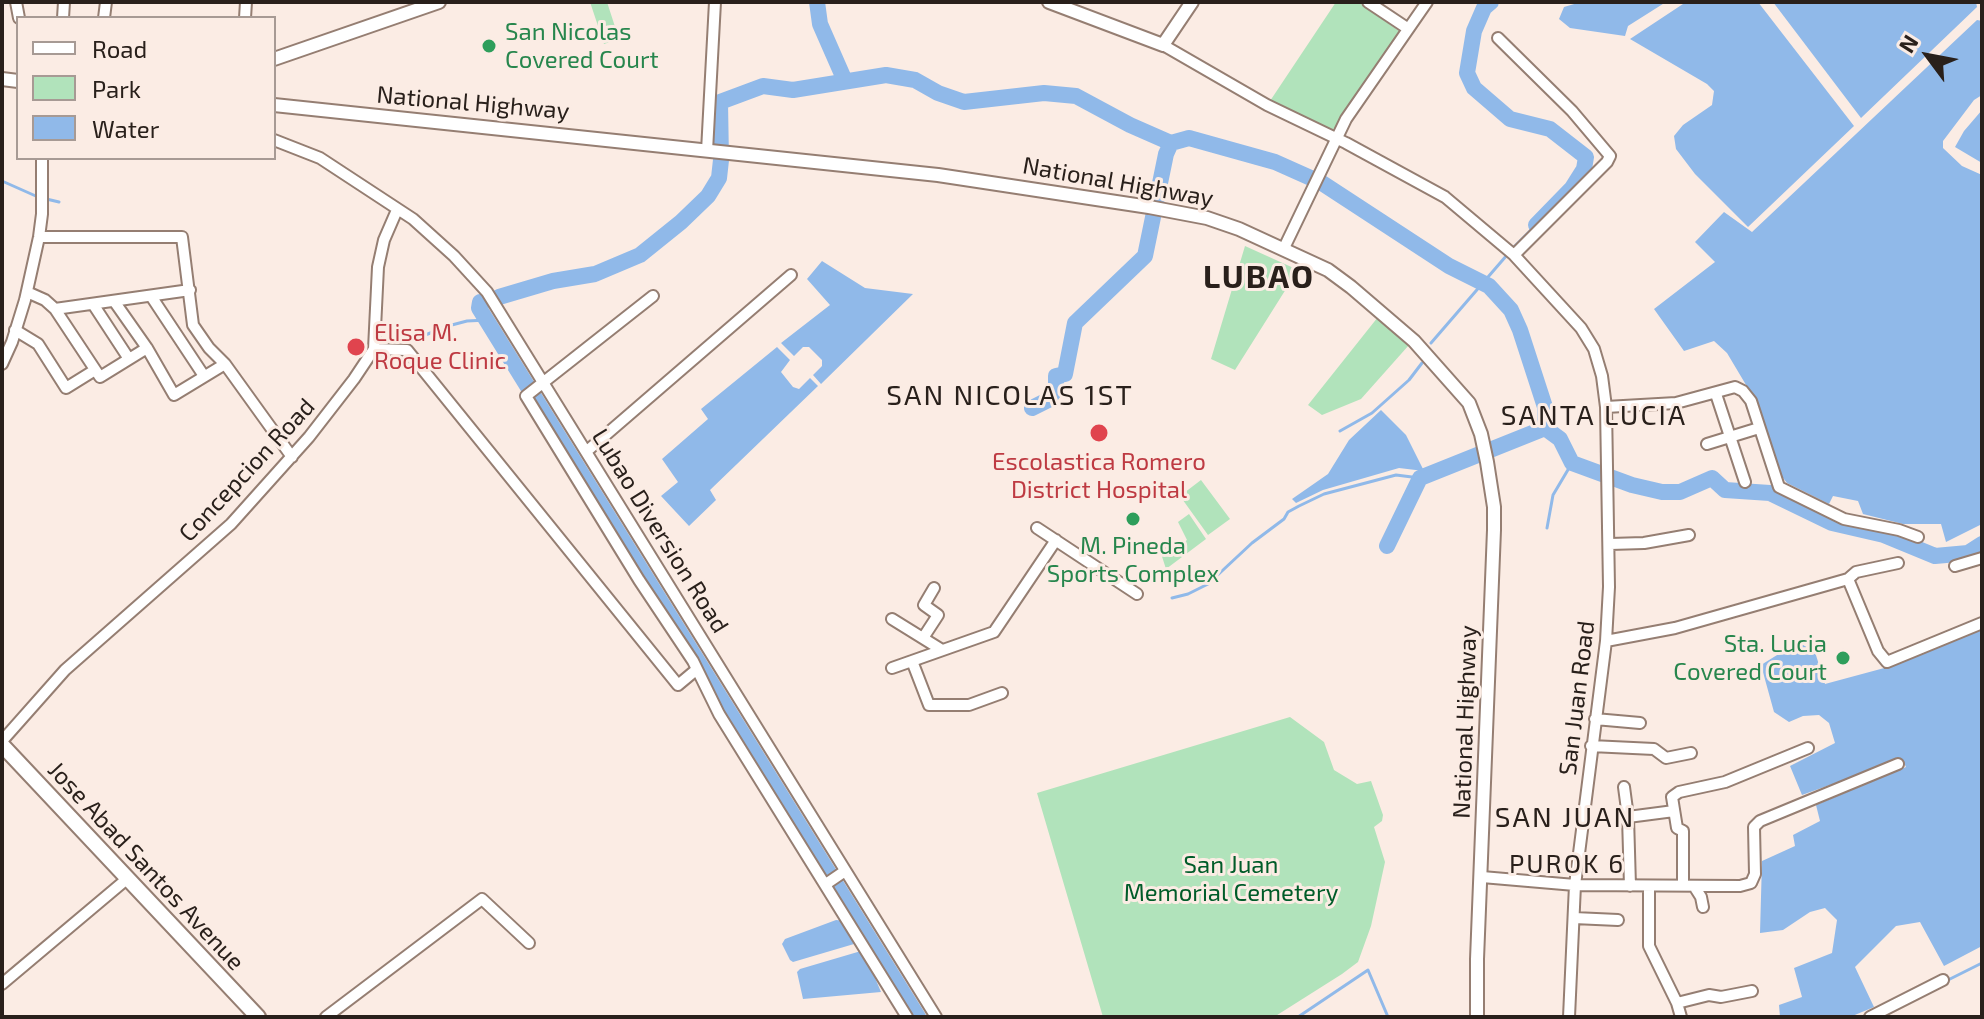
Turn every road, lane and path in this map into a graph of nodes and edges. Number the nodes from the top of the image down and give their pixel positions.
1 (439, 2) edge
2 (715, 2) edge
3 (1049, 2) edge
4 (1192, 2) edge
5 (1368, 2) edge
6 (1427, 2) edge
7 (1407, 28) junction
8 (1498, 38) dead end
9 (1163, 45) junction
10 (276, 58) edge
11 (276, 105) edge
12 (1336, 140) junction
13 (276, 141) edge
14 (709, 152) junction
15 (42, 160) edge
16 (397, 210) junction
17 (39, 237) junction
18 (1284, 248) junction
19 (1511, 252) junction
20 (791, 275) dead end
21 (190, 290) junction
22 (27, 292) junction
23 (151, 296) junction
24 (653, 296) dead end
25 (114, 301) junction
26 (93, 304) junction
27 (55, 309) junction
28 (15, 330) junction
29 (147, 348) junction
30 (374, 349) junction
31 (129, 359) junction
32 (2, 364) edge
33 (225, 364) junction
34 (95, 370) junction
35 (204, 376) junction
36 (543, 385) junction
37 (1716, 394) junction
38 (1606, 407) junction
39 (1759, 428) junction
40 (1730, 438) junction
41 (1707, 444) dead end
42 (587, 451) junction
43 (292, 457) junction
44 (1745, 482) dead end
45 (1037, 528) dead end
46 (1689, 535) dead end
47 (1918, 537) dead end
48 (1056, 540) junction
49 (1610, 544) junction
50 (1982, 558) edge
51 (1898, 563) dead end
52 (1955, 566) dead end
53 (1848, 579) junction
54 (934, 588) dead end
55 (1137, 594) dead end
56 (892, 619) dead end
57 (1982, 623) edge
58 (923, 638) junction
59 (1606, 641) junction
60 (942, 650) junction
61 (912, 661) junction
62 (892, 668) dead end
63 (696, 670) junction
64 (1002, 693) dead end
65 (1595, 719) junction
66 (1640, 723) dead end
67 (2, 743) edge
68 (1591, 746) junction
69 (1808, 748) dead end
70 (1691, 753) dead end
71 (1898, 764) dead end
72 (1624, 787) dead end
73 (1674, 811) junction
74 (1628, 817) junction
75 (843, 872) junction
76 (1482, 877) junction
77 (128, 878) junction
78 (827, 883) junction
79 (1575, 885) junction
80 (1630, 886) junction
81 (1649, 886) junction
82 (1689, 886) junction
83 (1703, 907) dead end
84 (1574, 918) junction
85 (1618, 920) dead end
86 (529, 943) dead end
87 (1943, 980) dead end
88 (2, 984) edge
89 (1752, 991) dead end
90 (1677, 1003) junction
91 (258, 1017) edge
92 (326, 1017) edge
93 (907, 1017) edge
94 (936, 1017) edge
95 (1477, 1017) edge
96 (1569, 1017) edge
97 (1681, 1017) edge
98 (1870, 1017) edge

1 - 10 main road
2 - 14 street
3 - 9 main road
4 - 9 main road
5 - 7 street
6 - 7 street
7 - 12 street
8 - 19 street
9 - 12 street, San Juan Road
11 - 14 main road, National Highway
12 - 18 street
12 - 19 street, San Juan Road
13 - 16 street, Lubao Diversion Road
14 - 18 main road, National Highway
15 - 17 street
16 - 30 street
16 - 36 street, Lubao Diversion Road
17 - 21 street
17 - 22 street
18 - 76 main road, National Highway
19 - 38 street, San Juan Road
20 - 42 street
21 - 23 street
21 - 33 street
22 - 27 street
22 - 28 street
23 - 25 street
23 - 35 street
24 - 36 street
25 - 26 street
25 - 29 street
26 - 27 street
26 - 31 street
27 - 34 street
28 - 32 street
28 - 34 street
29 - 31 street
29 - 35 street
30 - 43 street, Concepcion Road
30 - 63 street
31 - 34 street
33 - 35 street
33 - 43 street
36 - 42 street, Lubao Diversion Road
36 - 63 street
37 - 38 street
37 - 39 street
37 - 40 street
38 - 49 street, San Juan Road
39 - 40 street
39 - 47 street
40 - 41 street
40 - 44 street
42 - 75 street, Lubao Diversion Road
43 - 67 street, Concepcion Road
45 - 48 street
46 - 49 street
48 - 55 street
48 - 60 street
49 - 59 street, San Juan Road
50 - 52 street
51 - 53 street
53 - 57 street
53 - 59 street
54 - 58 street
56 - 58 street
58 - 60 street
59 - 65 street, San Juan Road
60 - 61 street
61 - 62 street
61 - 64 street
63 - 78 street
65 - 66 street
65 - 68 street, San Juan Road
67 - 77 highway, Jose Abad Santos Avenue
68 - 70 street
68 - 79 street, San Juan Road
69 - 73 street
71 - 82 street
72 - 74 street
73 - 74 street
73 - 82 street
74 - 80 street
75 - 78 street
75 - 94 street, Lubao Diversion Road
76 - 79 street
76 - 95 main road, National Highway
77 - 88 street
77 - 91 highway, Jose Abad Santos Avenue
78 - 93 street
79 - 80 street
79 - 84 street, San Juan Road
80 - 81 street
81 - 82 street
81 - 90 street
82 - 83 street
84 - 85 street
84 - 96 street, San Juan Road
86 - 92 street
87 - 98 street
89 - 90 street
90 - 97 street

